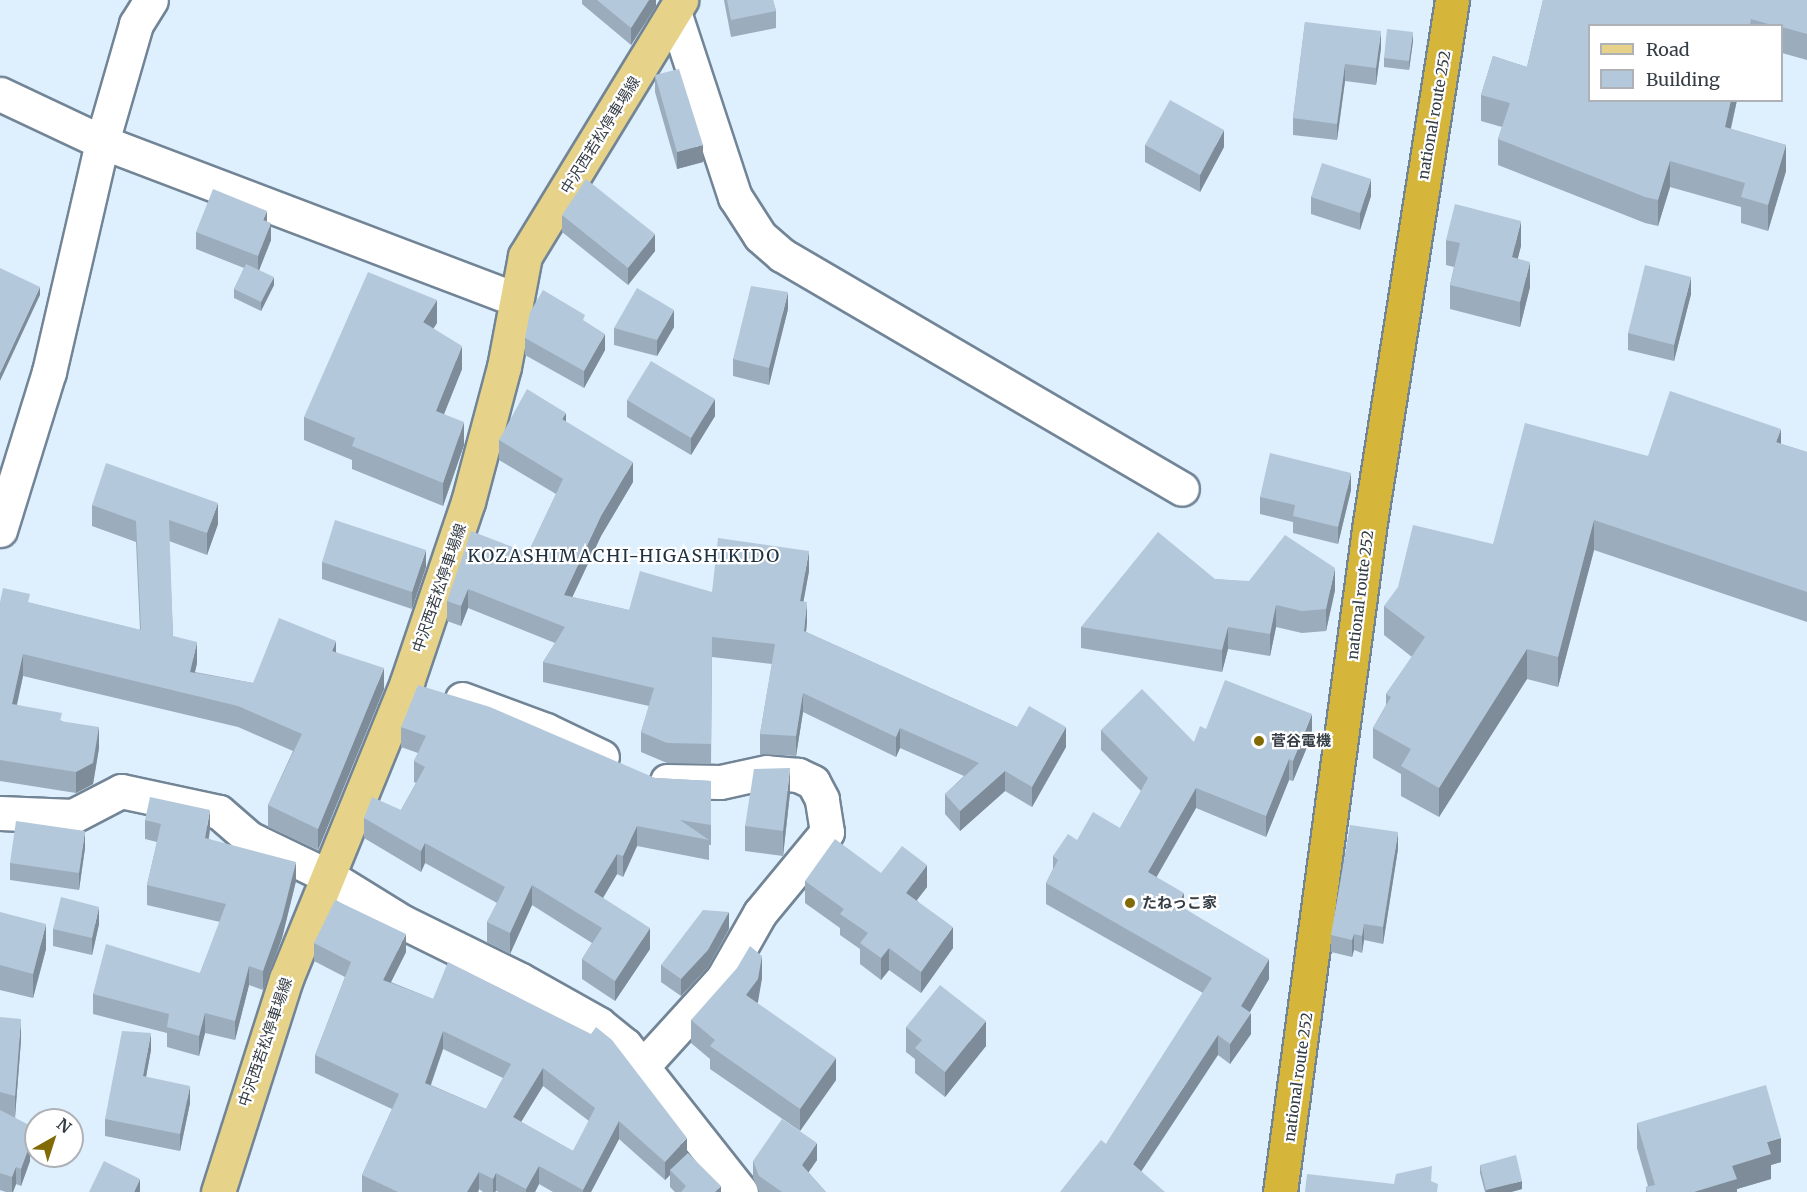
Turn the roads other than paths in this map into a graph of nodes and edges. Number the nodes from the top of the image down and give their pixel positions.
1 (151, 0) edge
2 (1452, 0) edge
3 (678, 7) edge
4 (0, 94) edge
5 (102, 142) junction
6 (515, 299) junction
7 (1182, 489) dead end
8 (0, 530) edge
9 (407, 682) junction
10 (0, 813) edge
11 (330, 877) junction
12 (642, 1067) junction
13 (218, 1192) edge
14 (741, 1192) edge
15 (1280, 1192) edge

1 - 5 street
2 - 15 highway, national route 252
3 - 6 main road, 中沢西若松停車場線
3 - 7 street
4 - 5 street
5 - 6 street
5 - 8 street
6 - 9 main road, 中沢西若松停車場線
9 - 11 main road, 中沢西若松停車場線
9 - 12 street
10 - 11 street
11 - 12 street
11 - 13 main road, 中沢西若松停車場線
12 - 14 street

